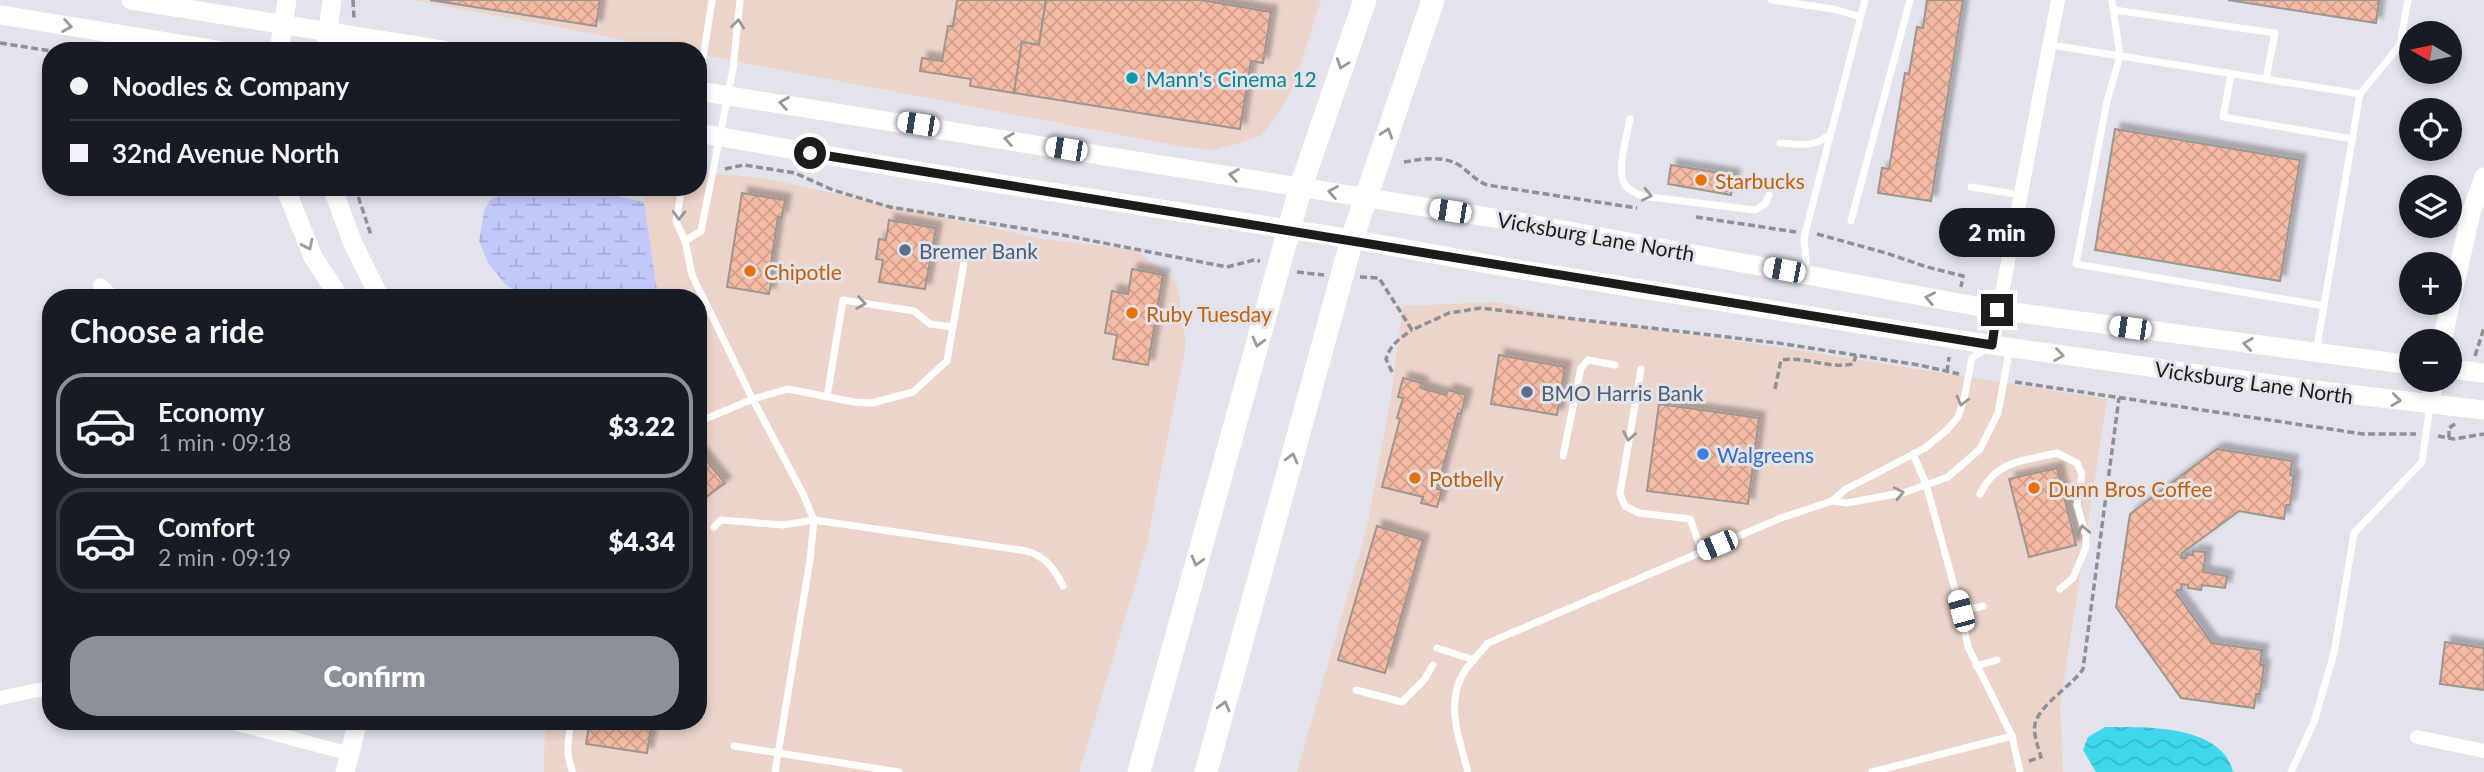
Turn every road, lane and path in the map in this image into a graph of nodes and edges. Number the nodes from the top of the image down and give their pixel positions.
1 (131, 0) edge
2 (288, 0) edge
3 (332, 0) edge
4 (354, 0) edge
5 (712, 0) edge
6 (740, 0) edge
7 (1365, 0) edge
8 (1433, 0) edge
9 (1771, 0) edge
10 (1866, 0) edge
11 (1910, 0) edge
12 (2058, 0) edge
13 (2112, 0) edge
14 (2408, 0) edge
15 (1833, 4) edge
16 (354, 8) dead end
17 (2114, 10) junction
18 (0, 15) edge
19 (1861, 17) junction
20 (282, 25) junction
21 (166, 42) edge
22 (280, 42) edge
23 (327, 42) edge
24 (706, 42) edge
25 (0, 43) edge
26 (2050, 45) junction
27 (42, 50) edge
28 (2120, 55) junction
29 (2231, 74) junction
30 (2266, 79) junction
31 (707, 92) edge
32 (2360, 94) junction
33 (726, 96) junction
34 (1630, 119) dead end
35 (1829, 134) junction
36 (707, 135) edge
37 (719, 138) junction
38 (2353, 139) junction
39 (1780, 143) dead end
40 (1404, 162) dead end
41 (711, 173) junction
42 (2484, 177) edge
43 (1301, 186) junction
44 (1971, 187) dead end
45 (1769, 195) dead end
46 (2022, 195) junction
47 (289, 196) edge
48 (335, 196) edge
49 (358, 196) edge
50 (680, 196) edge
51 (1366, 197) junction
52 (1643, 209) dead end
53 (1684, 215) dead end
54 (1851, 222) dead end
55 (1290, 229) junction
56 (1805, 233) junction
57 (372, 236) dead end
58 (1352, 239) junction
59 (685, 241) junction
60 (964, 263) dead end
61 (1279, 264) junction
62 (1807, 274) junction
63 (1342, 276) junction
64 (100, 285) dead end
65 (104, 289) edge
66 (334, 289) edge
67 (376, 289) edge
68 (699, 289) edge
69 (1958, 303) junction
70 (707, 305) edge
71 (2323, 306) junction
72 (1997, 310) junction
73 (953, 327) junction
74 (2445, 329) edge
75 (1412, 330) junction
76 (1953, 338) junction
77 (1992, 345) junction
78 (2315, 354) junction
79 (1856, 356) junction
80 (2399, 364) edge
81 (1615, 365) dead end
82 (1641, 369) dead end
83 (2462, 370) edge
84 (1392, 372) dead end
85 (1947, 372) junction
86 (2484, 373) edge
87 (1967, 375) junction
88 (2004, 380) junction
89 (1775, 389) dead end
90 (2432, 392) edge
91 (827, 397) junction
92 (2119, 398) junction
93 (754, 399) junction
94 (2430, 404) junction
95 (2484, 410) edge
96 (707, 418) edge
97 (2484, 434) edge
98 (2426, 435) junction
99 (1913, 454) junction
100 (1563, 456) dead end
101 (1926, 484) junction
102 (1980, 494) dead end
103 (1832, 501) junction
104 (814, 520) junction
105 (714, 527) dead end
106 (1702, 552) junction
107 (1063, 586) dead end
108 (2060, 589) dead end
109 (1983, 606) dead end
110 (1961, 611) junction
111 (1437, 649) dead end
112 (1474, 660) junction
113 (1997, 660) dead end
114 (1433, 665) dead end
115 (1976, 666) junction
116 (42, 690) edge
117 (1356, 690) dead end
118 (0, 698) edge
119 (253, 730) edge
120 (356, 730) edge
121 (570, 730) edge
122 (2012, 736) junction
123 (2417, 737) dead end
124 (734, 746) dead end
125 (2484, 751) edge
126 (778, 753) junction
127 (348, 763) edge
128 (2019, 769) edge
129 (573, 772) edge
130 (775, 772) edge
131 (900, 772) edge
132 (1139, 772) edge
133 (1206, 772) edge
134 (1468, 772) edge
135 (1872, 772) edge
136 (2291, 772) edge

1 - 20 main road
2 - 20 main road
3 - 23 main road
4 - 16 path
5 - 24 lane
33 -> 6 lane
7 -> 43 main road
51 -> 8 main road
9 - 15 lane
10 - 19 lane
11 - 54 lane
12 - 26 street
13 - 17 lane
14 - 32 lane
15 - 19 lane
17 - 28 lane
17 - 30 lane
18 -> 21 main road
19 - 35 lane
20 - 22 main road
20 - 23 main road
25 - 27 path
26 - 28 lane
26 - 46 street
28 - 29 lane
28 - 71 lane
29 - 30 lane
29 - 38 lane
30 - 32 lane
31 - 33 main road, Vicksburg Lane North
32 - 38 lane
33 - 37 lane
43 -> 33 main road, Vicksburg Lane North
34 -> 45 lane
35 - 39 lane
35 - 56 lane
36 - 37 main road, Vicksburg Lane North
37 - 41 lane
37 - 55 main road, Vicksburg Lane North
38 - 71 lane
40 - 52 path
41 - 59 lane
41 - 61 path
42 - 74 main road
51 -> 43 main road, Vicksburg Lane North
43 - 55 main road
44 - 46 lane
46 - 72 street
47 -> 66 main road
48 - 67 main road
49 - 57 path
50 -> 59 lane
51 - 58 main road
51 - 62 main road, Vicksburg Lane North
53 - 56 path
55 - 58 main road, Vicksburg Lane North
55 - 61 main road
56 - 62 lane
56 - 69 path
58 - 63 main road
58 - 76 main road, Vicksburg Lane North
59 - 68 lane
60 - 73 lane
61 - 63 path
61 -> 132 main road
69 -> 62 main road, Vicksburg Lane North
63 - 75 path
133 -> 63 main road
64 - 65 street
69 - 72 main road, Vicksburg Lane North
70 - 93 lane
71 - 78 lane
72 - 77 street
78 -> 72 main road, Vicksburg Lane North
73 - 91 lane
91 -> 73 lane
75 - 79 path
75 - 84 path
76 - 77 main road, Vicksburg Lane North
76 - 85 path
77 - 87 lane
77 - 88 lane
77 -> 94 main road, Vicksburg Lane North
78 - 80 main road, Vicksburg Lane North
79 - 85 path
79 - 89 path
81 - 100 lane
82 -> 106 lane
83 - 86 main road
85 - 87 path
87 -> 99 lane
88 - 92 path
88 - 101 lane
90 - 94 main road
91 - 93 lane
92 - 98 path
92 - 128 path
93 - 96 lane
93 - 104 lane
94 - 95 main road, Vicksburg Lane North
94 - 98 lane
97 - 98 path
98 - 136 lane
99 - 101 lane
99 - 103 lane
103 -> 101 lane
101 - 110 lane
108 -> 102 lane
103 - 106 lane
104 - 105 lane
104 - 107 lane
104 - 126 lane
106 - 112 lane
109 - 110 lane
110 - 115 lane
111 - 112 lane
112 - 134 lane
113 - 115 lane
114 - 117 lane
115 - 122 lane
116 - 118 street
119 - 127 street
120 - 127 main road
121 - 129 lane
122 - 128 lane
122 - 135 lane
123 - 125 street
124 - 126 lane
126 - 130 lane
126 - 131 lane

